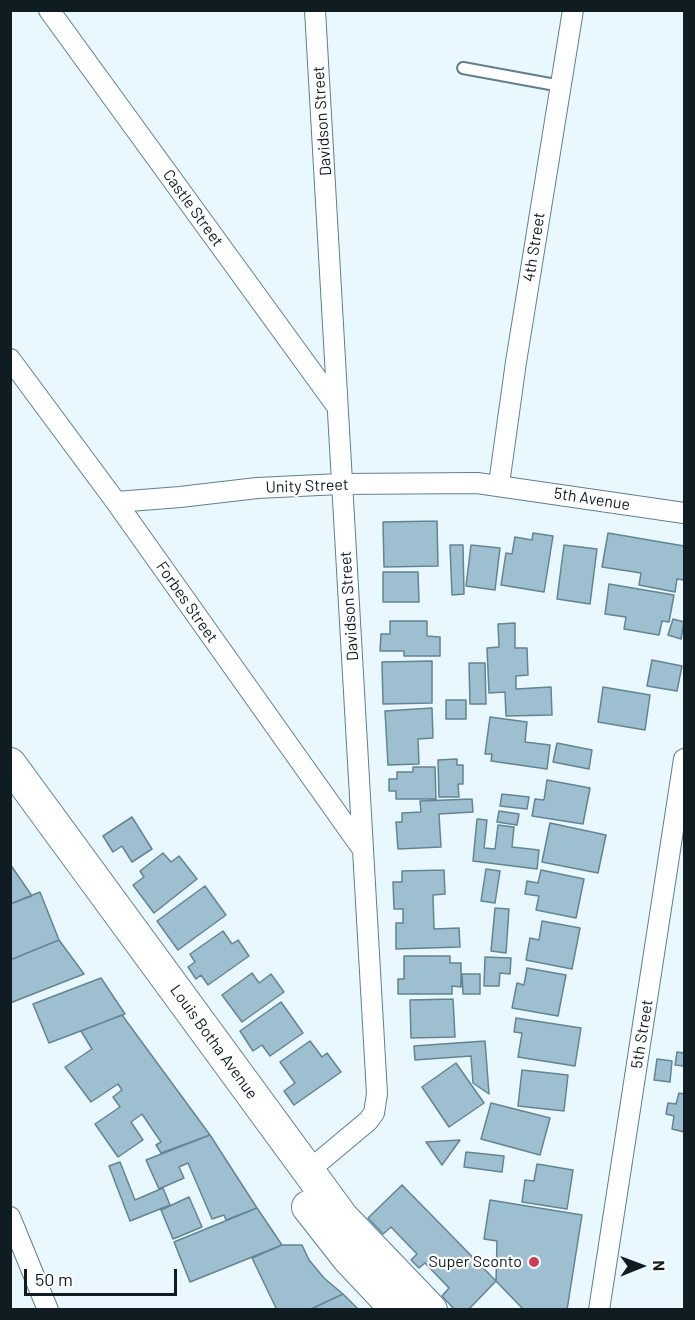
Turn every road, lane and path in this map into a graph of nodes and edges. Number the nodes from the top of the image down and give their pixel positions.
1 (50, 10) edge
2 (315, 10) edge
3 (573, 10) edge
4 (463, 68) dead end
5 (561, 86) junction
6 (10, 359) edge
7 (336, 405) junction
8 (340, 484) junction
9 (499, 484) junction
10 (116, 502) junction
11 (684, 513) edge
12 (684, 759) edge
13 (10, 764) edge
14 (10, 799) edge
15 (361, 847) junction
16 (308, 1172) junction
17 (10, 1217) edge
18 (48, 1310) edge
19 (397, 1310) edge
20 (431, 1310) edge
21 (599, 1310) edge

1 - 7 street, Castle Street
2 - 7 street, Davidson Street
3 - 5 street, 4th Street
4 - 5 lane
5 - 9 street, 4th Street
6 - 10 street, Forbes Street
7 - 8 street, Davidson Street
8 - 9 street, Unity Street
8 - 10 street, Unity Street
8 - 15 street, Davidson Street
9 - 11 street, 5th Avenue
10 - 15 street, Forbes Street
12 - 21 street, 5th Street
13 - 16 main road, Louis Botha Avenue
14 - 19 main road, Louis Botha Avenue
15 - 16 street, Davidson Street
16 - 20 main road, Louis Botha Avenue
17 - 18 street

